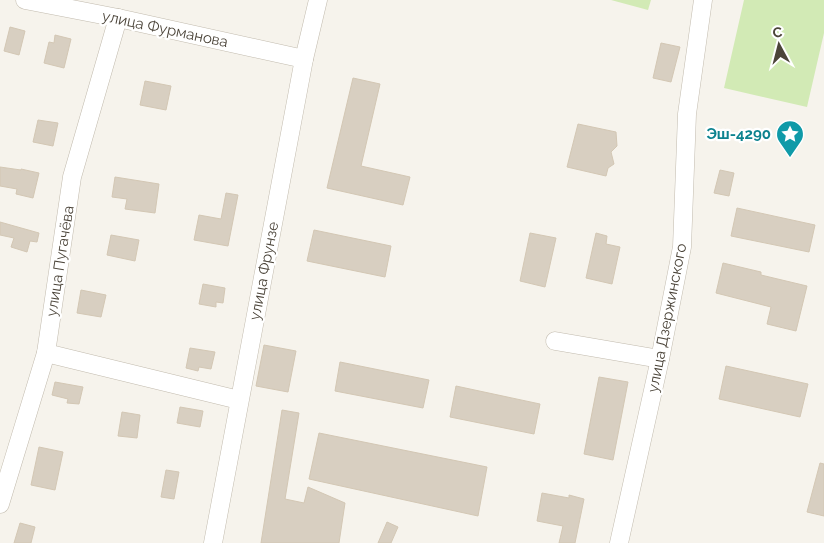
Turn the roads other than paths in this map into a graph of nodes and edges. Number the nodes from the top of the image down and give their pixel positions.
1 (25, 0) edge
2 (318, 0) edge
3 (703, 0) edge
4 (118, 18) junction
5 (304, 59) junction
6 (555, 341) dead end
7 (46, 353) junction
8 (660, 359) junction
9 (239, 400) junction
10 (0, 504) edge
11 (213, 543) edge
12 (619, 543) edge

1 - 4 street, улица Фурманова
2 - 5 street, улица Фрунзе
3 - 8 street, улица Дзержинского
4 - 5 street, улица Фурманова
4 - 7 street, улица Пугачёва
5 - 9 street, улица Фрунзе
6 - 8 street
7 - 9 street
7 - 10 street, улица Пугачёва
8 - 12 street, улица Дзержинского
9 - 11 street, улица Фрунзе

